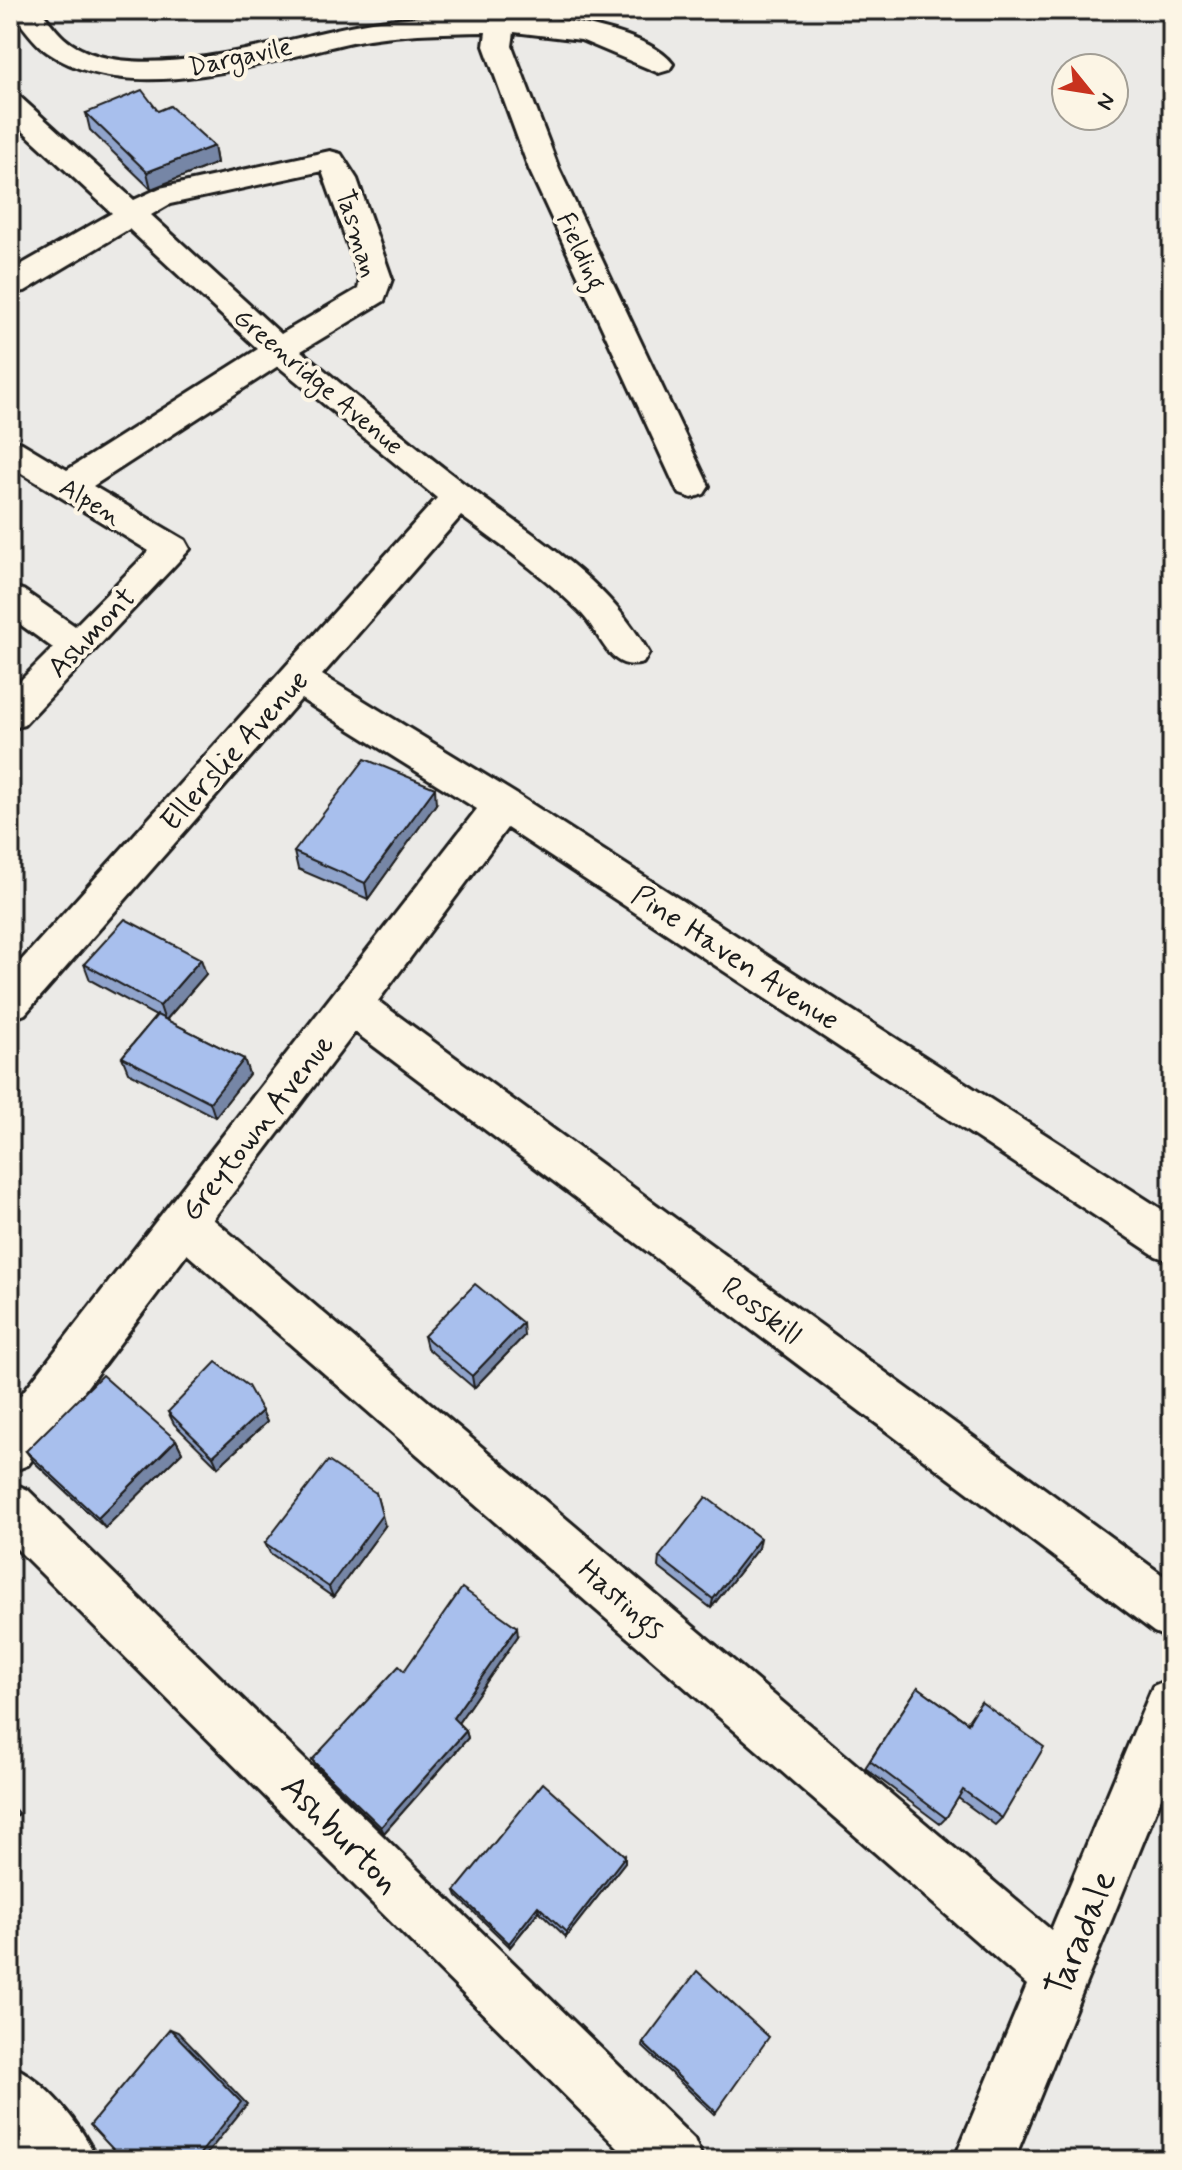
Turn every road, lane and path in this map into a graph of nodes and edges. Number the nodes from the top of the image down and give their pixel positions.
1 (501, 17) edge
2 (22, 21) edge
3 (659, 64) dead end
4 (17, 120) edge
5 (130, 214) junction
6 (10, 281) edge
7 (279, 350) junction
8 (10, 451) edge
9 (692, 486) dead end
10 (66, 487) junction
11 (458, 497) junction
12 (172, 549) joint
13 (10, 599) edge
14 (78, 647) junction
15 (630, 653) dead end
16 (297, 678) junction
17 (10, 715) edge
18 (502, 805) junction
19 (10, 1002) edge
20 (353, 1006) junction
21 (182, 1221) junction
22 (1172, 1241) edge
23 (10, 1448) edge
24 (10, 1507) edge
25 (1172, 1614) edge
26 (1172, 1705) edge
27 (1062, 1977) junction
28 (10, 2095) edge
29 (67, 2160) edge
30 (673, 2160) edge
31 (984, 2160) edge

1 - 2 street, Dargavile
1 - 3 street, Dargavile
1 - 9 street, Fielding
4 - 5 street, Greenridge Avenue
5 - 6 street, Tasman
5 - 7 street, Greenridge Avenue
5 - 7 street, Tasman
7 - 10 street, Tasman
7 - 11 street, Greenridge Avenue
8 - 10 street, Alpen
10 - 12 street, Alpen
11 - 15 street, Greenridge Avenue
11 - 16 street, Ellerslie Avenue
12 - 14 street, Ashmont
13 - 14 street
14 - 17 street, Ashmont
16 - 18 street, Pine Haven Avenue
16 - 19 street, Ellerslie Avenue
18 - 20 street, Greytown Avenue
18 - 22 street, Pine Haven Avenue
20 - 21 street, Greytown Avenue
20 - 25 street, Rosskill
21 - 23 street, Greytown Avenue
21 - 27 street, Hastings
24 - 30 street, Ashburton
26 - 27 street, Taradale
27 - 31 street, Taradale
28 - 29 street

